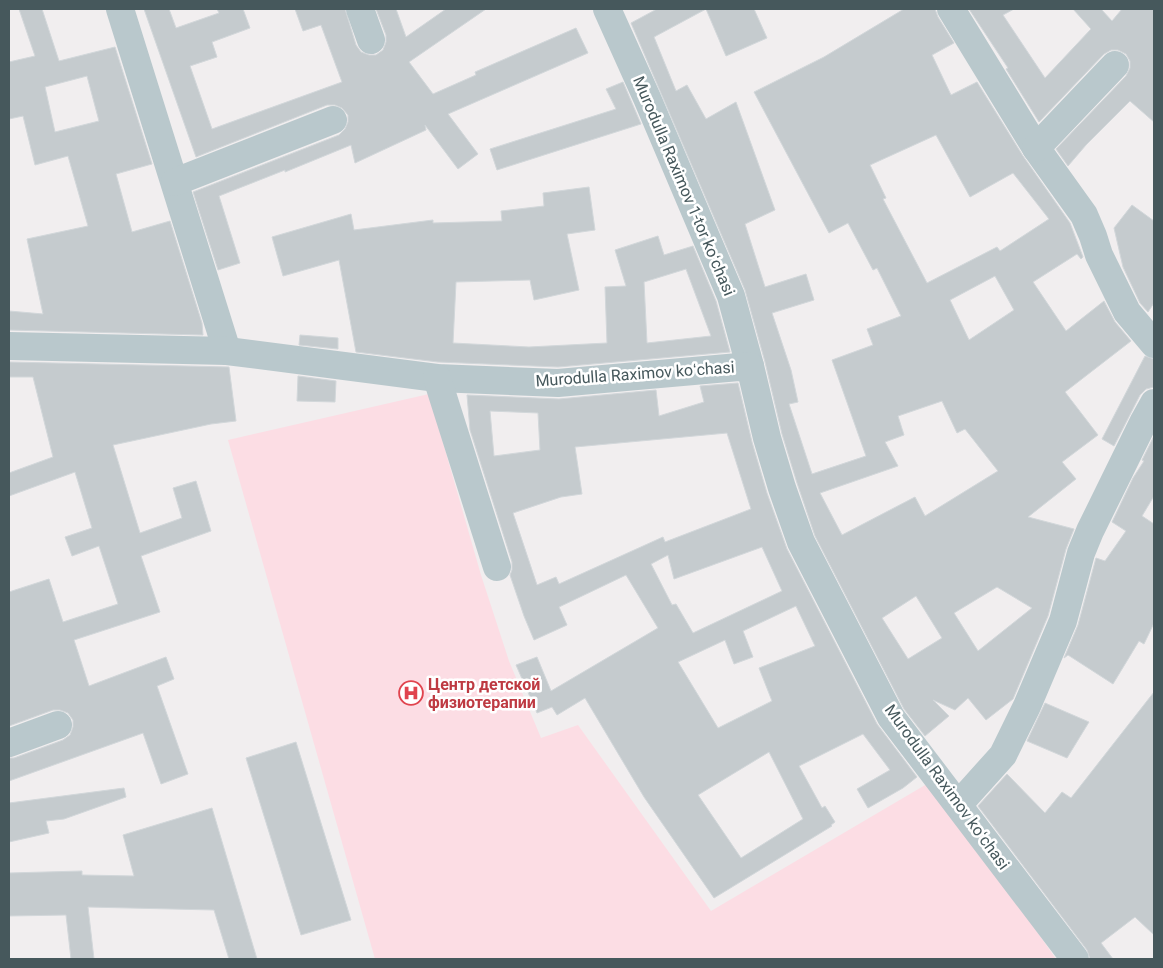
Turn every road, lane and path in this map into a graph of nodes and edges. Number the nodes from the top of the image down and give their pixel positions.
1 (120, 9) edge
2 (360, 9) edge
3 (607, 9) edge
4 (952, 9) edge
5 (371, 40) dead end
6 (1115, 65) dead end
7 (333, 120) dead end
8 (1036, 148) junction
9 (175, 182) junction
10 (1154, 344) edge
11 (9, 346) edge
12 (227, 351) junction
13 (750, 366) junction
14 (437, 378) junction
15 (1154, 402) edge
16 (497, 567) dead end
17 (58, 725) dead end
18 (9, 742) edge
19 (959, 804) junction
20 (1076, 959) edge

1 - 9 street
2 - 5 street
3 - 13 street, Murodulla Raximov 1-tor koʻchasi
4 - 8 street
6 - 8 street
7 - 9 street
8 - 10 street
9 - 12 street
11 - 12 street, Murodulla Raximov koʻchasi
12 - 14 street, Murodulla Raximov koʻchasi
13 - 14 street, Murodulla Raximov koʻchasi
13 - 19 street, Murodulla Raximov koʻchasi
14 - 16 street
15 - 19 street
17 - 18 street
19 - 20 street, Murodulla Raximov koʻchasi

